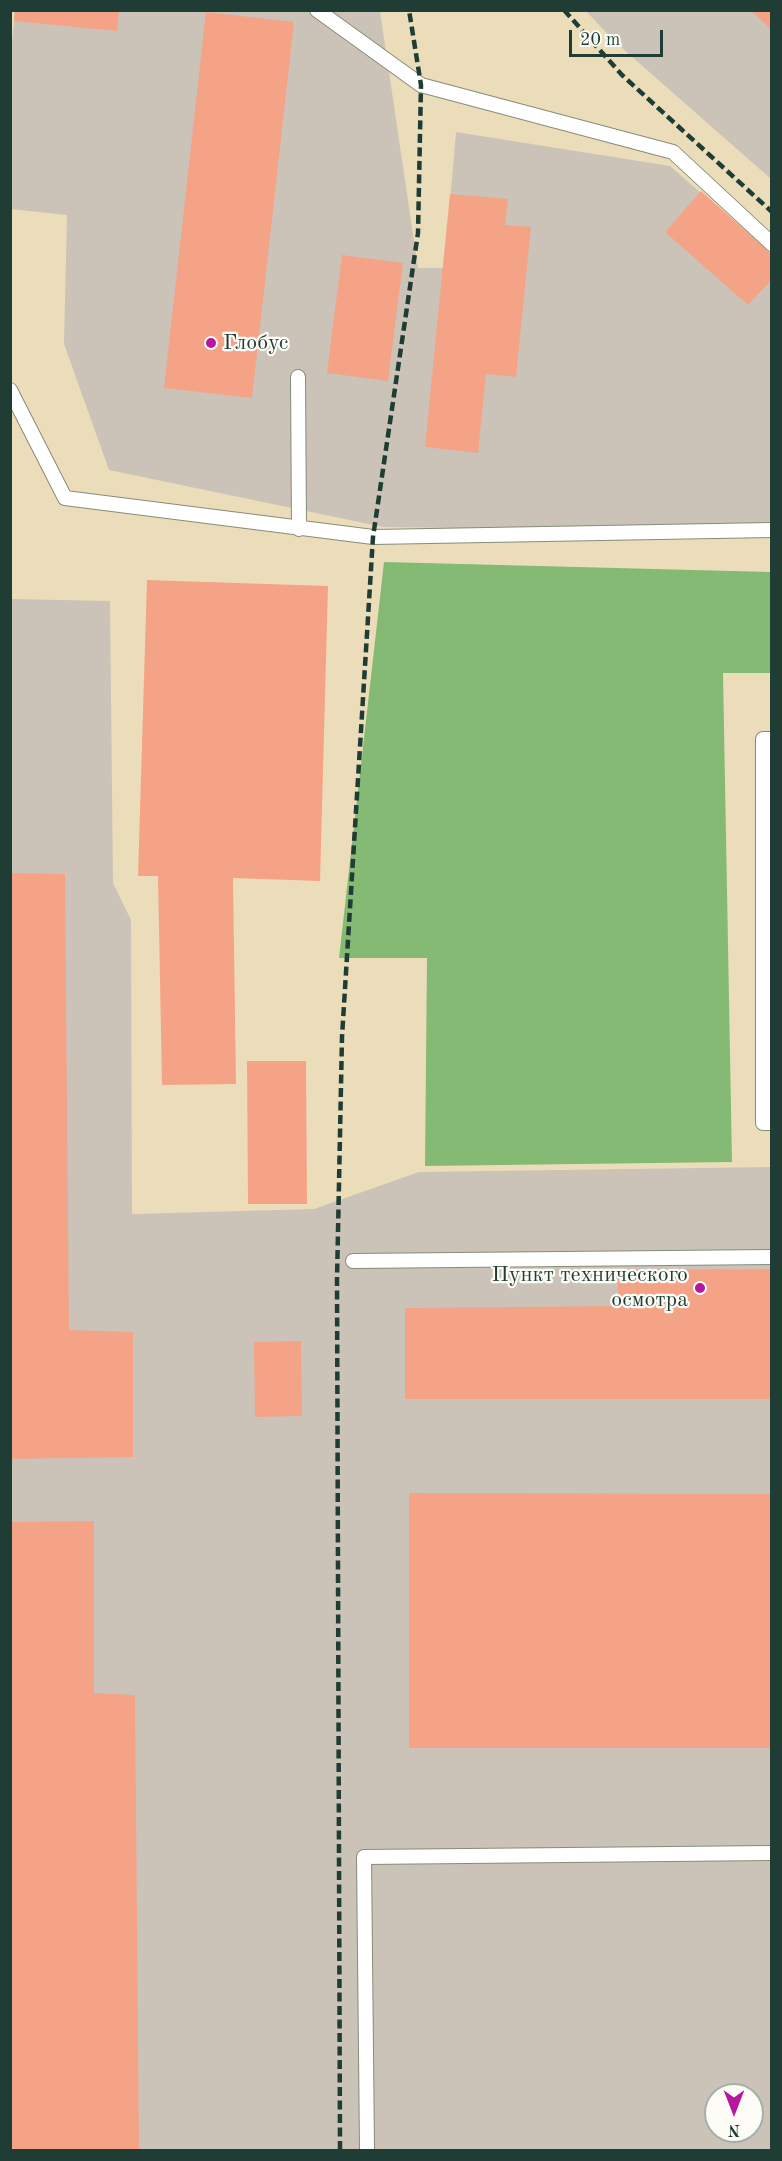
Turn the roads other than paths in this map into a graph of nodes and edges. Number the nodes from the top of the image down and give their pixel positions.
1 (317, 10) edge
2 (771, 244) edge
3 (298, 377) dead end
4 (10, 390) edge
5 (299, 529) junction
6 (771, 530) edge
7 (771, 739) edge
8 (771, 1123) edge
9 (771, 1257) edge
10 (353, 1261) dead end
11 (771, 1853) edge
12 (366, 2151) edge

1 - 2 lane
3 - 5 lane
4 - 5 lane
5 - 6 lane
7 - 8 lane
9 - 10 lane
11 - 12 lane

